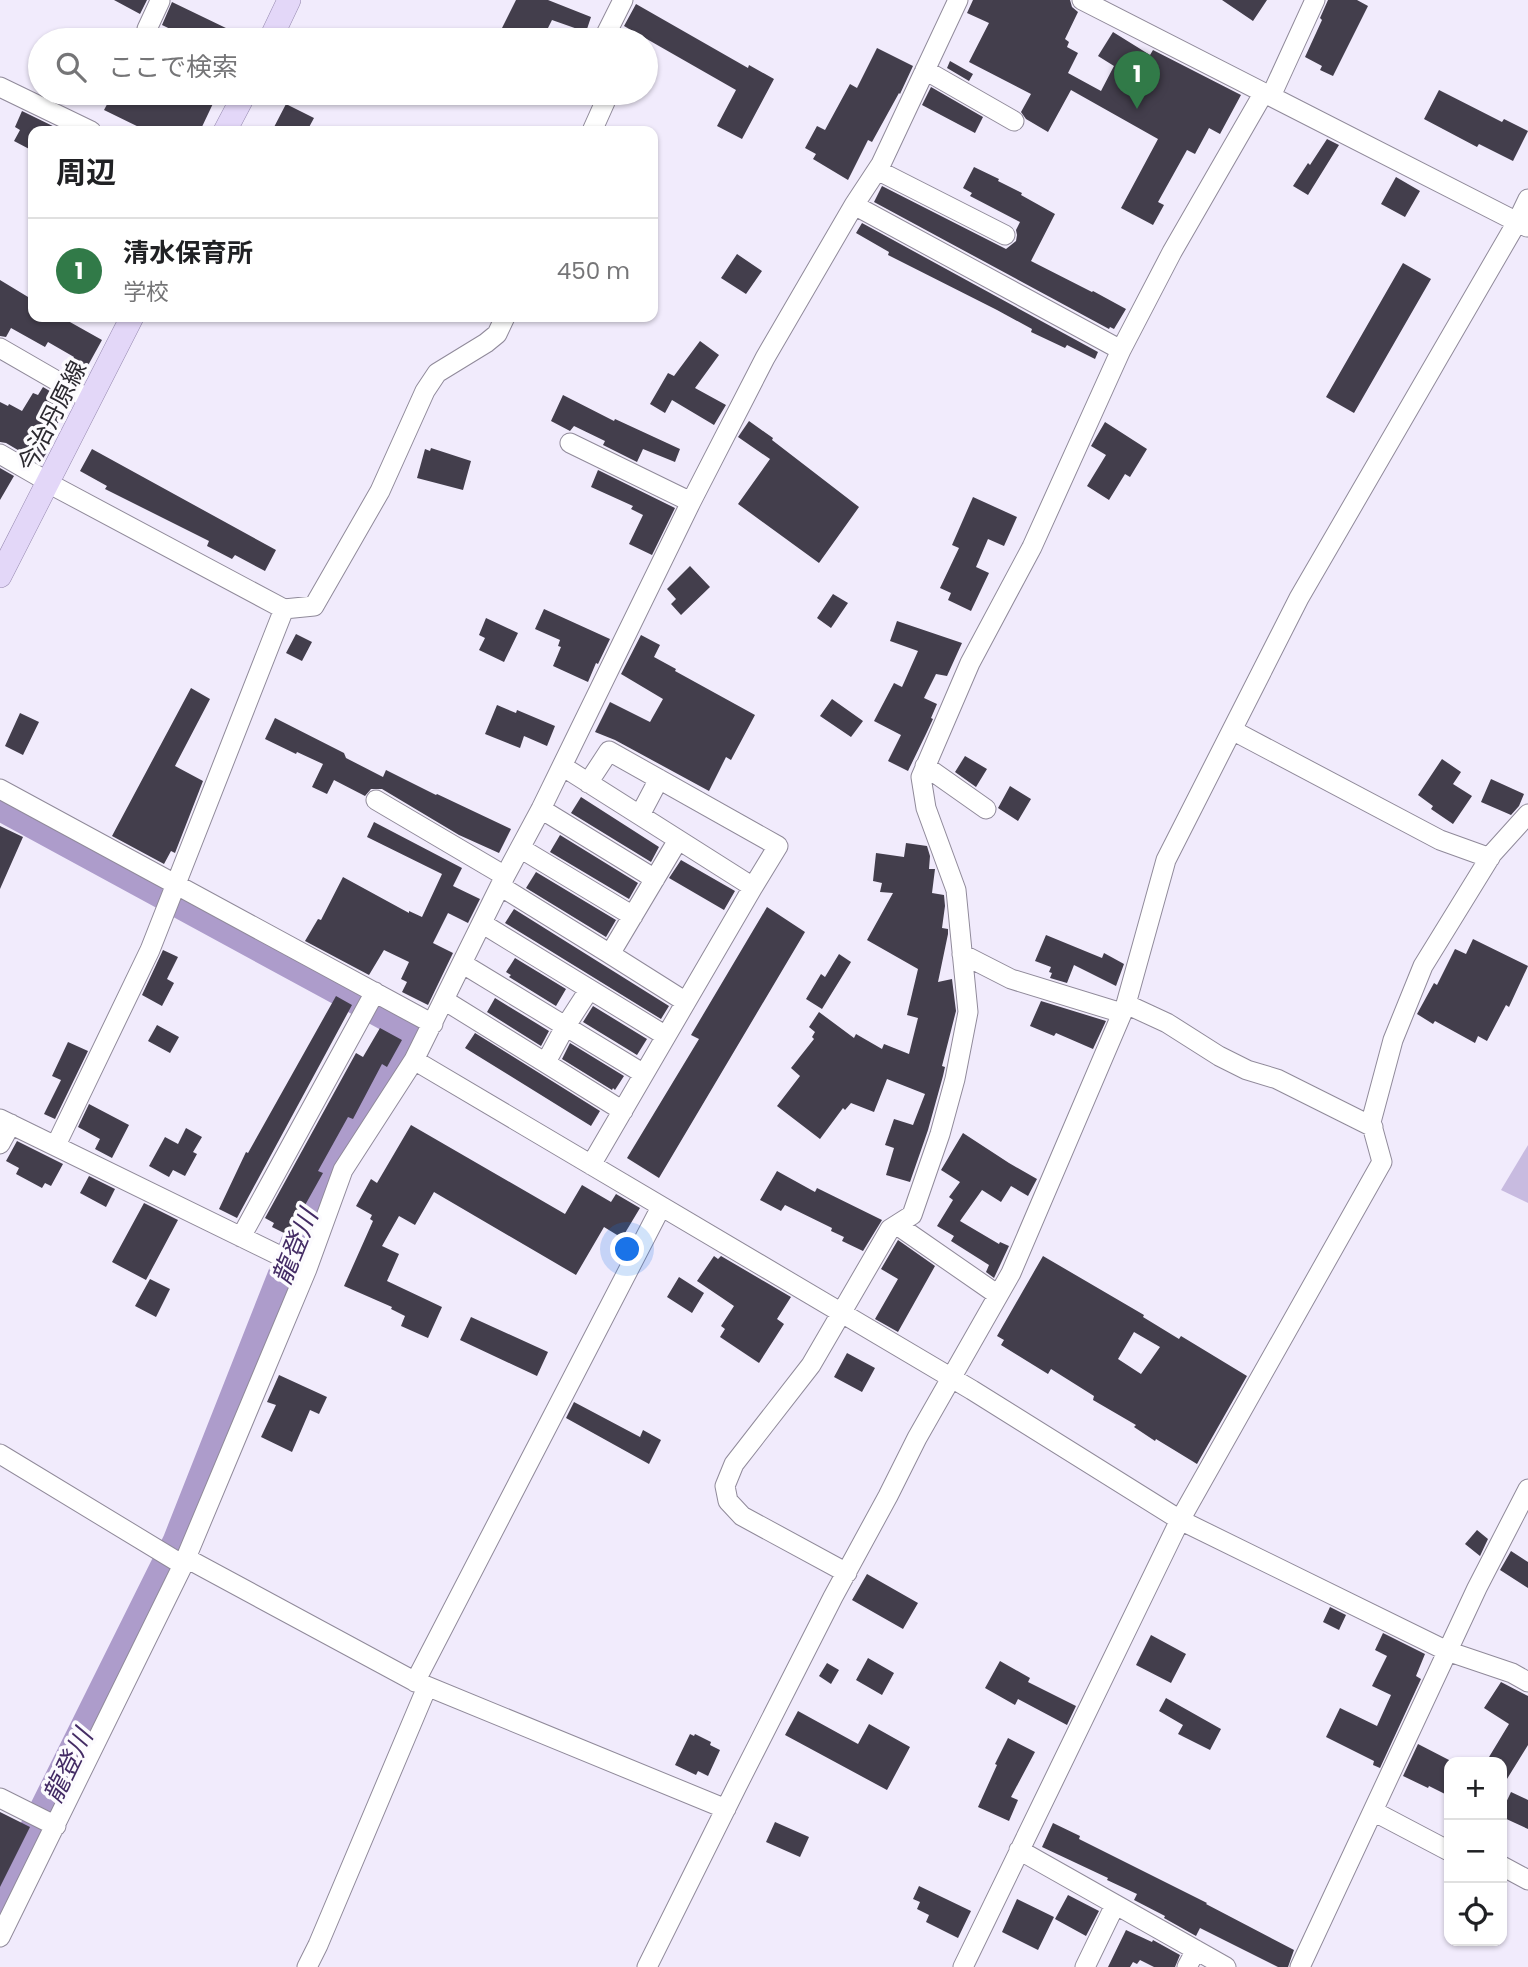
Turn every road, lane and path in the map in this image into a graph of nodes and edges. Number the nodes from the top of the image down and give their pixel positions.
1 (289, 0) edge
2 (623, 0) edge
3 (958, 0) edge
4 (1082, 0) edge
5 (1315, 0) edge
6 (160, 1) edge
7 (147, 28) edge
8 (276, 28) edge
9 (609, 28) edge
10 (925, 70) junction
11 (0, 87) edge
12 (1267, 95) junction
13 (28, 99) edge
14 (41, 105) edge
15 (239, 105) edge
16 (604, 105) edge
17 (1014, 121) dead end
18 (81, 126) edge
19 (228, 126) edge
20 (594, 126) edge
21 (877, 170) junction
22 (1528, 199) edge
23 (854, 205) junction
24 (1523, 225) edge
25 (1005, 235) dead end
26 (129, 322) edge
27 (503, 322) edge
28 (0, 348) edge
29 (1121, 350) junction
30 (90, 400) junction
31 (570, 443) dead end
32 (0, 454) edge
33 (48, 484) junction
34 (691, 502) junction
35 (0, 576) edge
36 (284, 609) junction
37 (1232, 730) junction
38 (562, 766) junction
39 (925, 766) junction
40 (659, 779) junction
41 (589, 783) junction
42 (0, 789) edge
43 (376, 800) dead end
44 (541, 809) junction
45 (986, 809) dead end
46 (1528, 814) edge
47 (640, 815) junction
48 (678, 839) junction
49 (520, 848) junction
50 (1490, 858) junction
51 (655, 879) junction
52 (503, 881) junction
53 (176, 884) junction
54 (753, 887) junction
55 (633, 916) junction
56 (483, 924) junction
57 (610, 954) junction
58 (962, 954) junction
59 (463, 964) junction
60 (589, 990) junction
61 (375, 992) junction
62 (444, 1000) junction
63 (686, 1002) junction
64 (1124, 1008) junction
65 (433, 1024) junction
66 (565, 1027) junction
67 (666, 1037) junction
68 (414, 1060) junction
69 (546, 1062) junction
70 (644, 1074) junction
71 (623, 1111) junction
72 (6, 1122) edge
73 (1373, 1127) junction
74 (0, 1144) edge
75 (56, 1145) junction
76 (591, 1165) junction
77 (662, 1207) junction
78 (897, 1224) junction
79 (241, 1237) junction
80 (307, 1269) junction
81 (998, 1295) junction
82 (842, 1314) junction
83 (949, 1378) junction
84 (0, 1454) edge
85 (1528, 1489) edge
86 (1180, 1520) junction
87 (185, 1562) junction
88 (847, 1573) junction
89 (1447, 1651) junction
90 (1528, 1682) edge
91 (421, 1684) junction
92 (0, 1798) edge
93 (726, 1809) junction
94 (1373, 1811) junction
95 (56, 1826) junction
96 (1444, 1848) edge
97 (1019, 1850) junction
98 (1507, 1869) edge
99 (1528, 1880) edge
100 (1115, 1905) junction
101 (0, 1937) edge
102 (1192, 1959) edge
103 (307, 1967) edge
104 (647, 1967) edge
105 (962, 1967) edge
106 (1084, 1967) edge
107 (1226, 1967) edge
108 (1300, 1967) edge

1 - 8 main road
2 - 9 street
3 - 10 street
4 - 12 street
5 - 12 street
6 - 7 street
10 - 17 street
10 - 21 street
11 - 13 street
12 - 24 street
12 - 29 street
14 - 18 street
15 - 19 main road
16 - 20 street
21 - 23 street
21 - 25 street
22 - 24 street
23 - 29 street
23 - 34 street
24 - 37 street
26 - 30 main road, 今治丹原線
27 - 36 street
28 - 30 street
29 - 39 street
30 - 33 main road, 今治丹原線
31 - 34 street
32 - 33 street
33 - 35 main road, 今治丹原線
33 - 36 street
34 - 38 street
36 - 53 street
37 - 50 street
37 - 64 street
38 - 41 street
38 - 44 street
39 - 45 street
39 - 58 street
40 - 41 street
40 - 47 street
40 - 54 street
41 - 47 street
42 - 53 street
43 - 52 street
44 - 49 street
44 - 51 street
46 - 50 street
47 - 48 street
48 - 51 street
48 - 54 street
49 - 52 street
49 - 55 street
50 - 73 street
51 - 55 street
52 - 56 street
52 - 57 street
53 - 61 street
53 - 75 street
54 - 63 street
55 - 57 street
56 - 59 street
56 - 60 street
57 - 63 street
58 - 64 street
58 - 78 street
59 - 62 street
59 - 66 street
60 - 66 street
60 - 67 street
61 - 65 street
61 - 79 street
62 - 65 street
62 - 69 street
63 - 67 street
64 - 73 street
64 - 81 street
65 - 68 street
66 - 69 street
66 - 70 street
67 - 70 street
68 - 76 street
68 - 80 street
69 - 71 street
70 - 71 street
71 - 76 street
72 - 74 street
72 - 75 street
73 - 86 street
75 - 79 street
76 - 77 street
77 - 82 street
77 - 91 street
78 - 81 street
78 - 82 street
79 - 80 street
80 - 87 street
81 - 83 street
82 - 83 street
82 - 88 street
83 - 86 street
83 - 88 street
84 - 87 street
85 - 89 street
86 - 89 street
86 - 97 street
87 - 91 street
87 - 95 street
88 - 93 street
89 - 90 street
89 - 94 street
91 - 93 street
91 - 103 street
92 - 95 street
93 - 104 street
94 - 96 street
94 - 108 street
95 - 101 street
97 - 100 street
97 - 105 street
98 - 99 street
100 - 102 street
100 - 106 street
102 - 107 street

